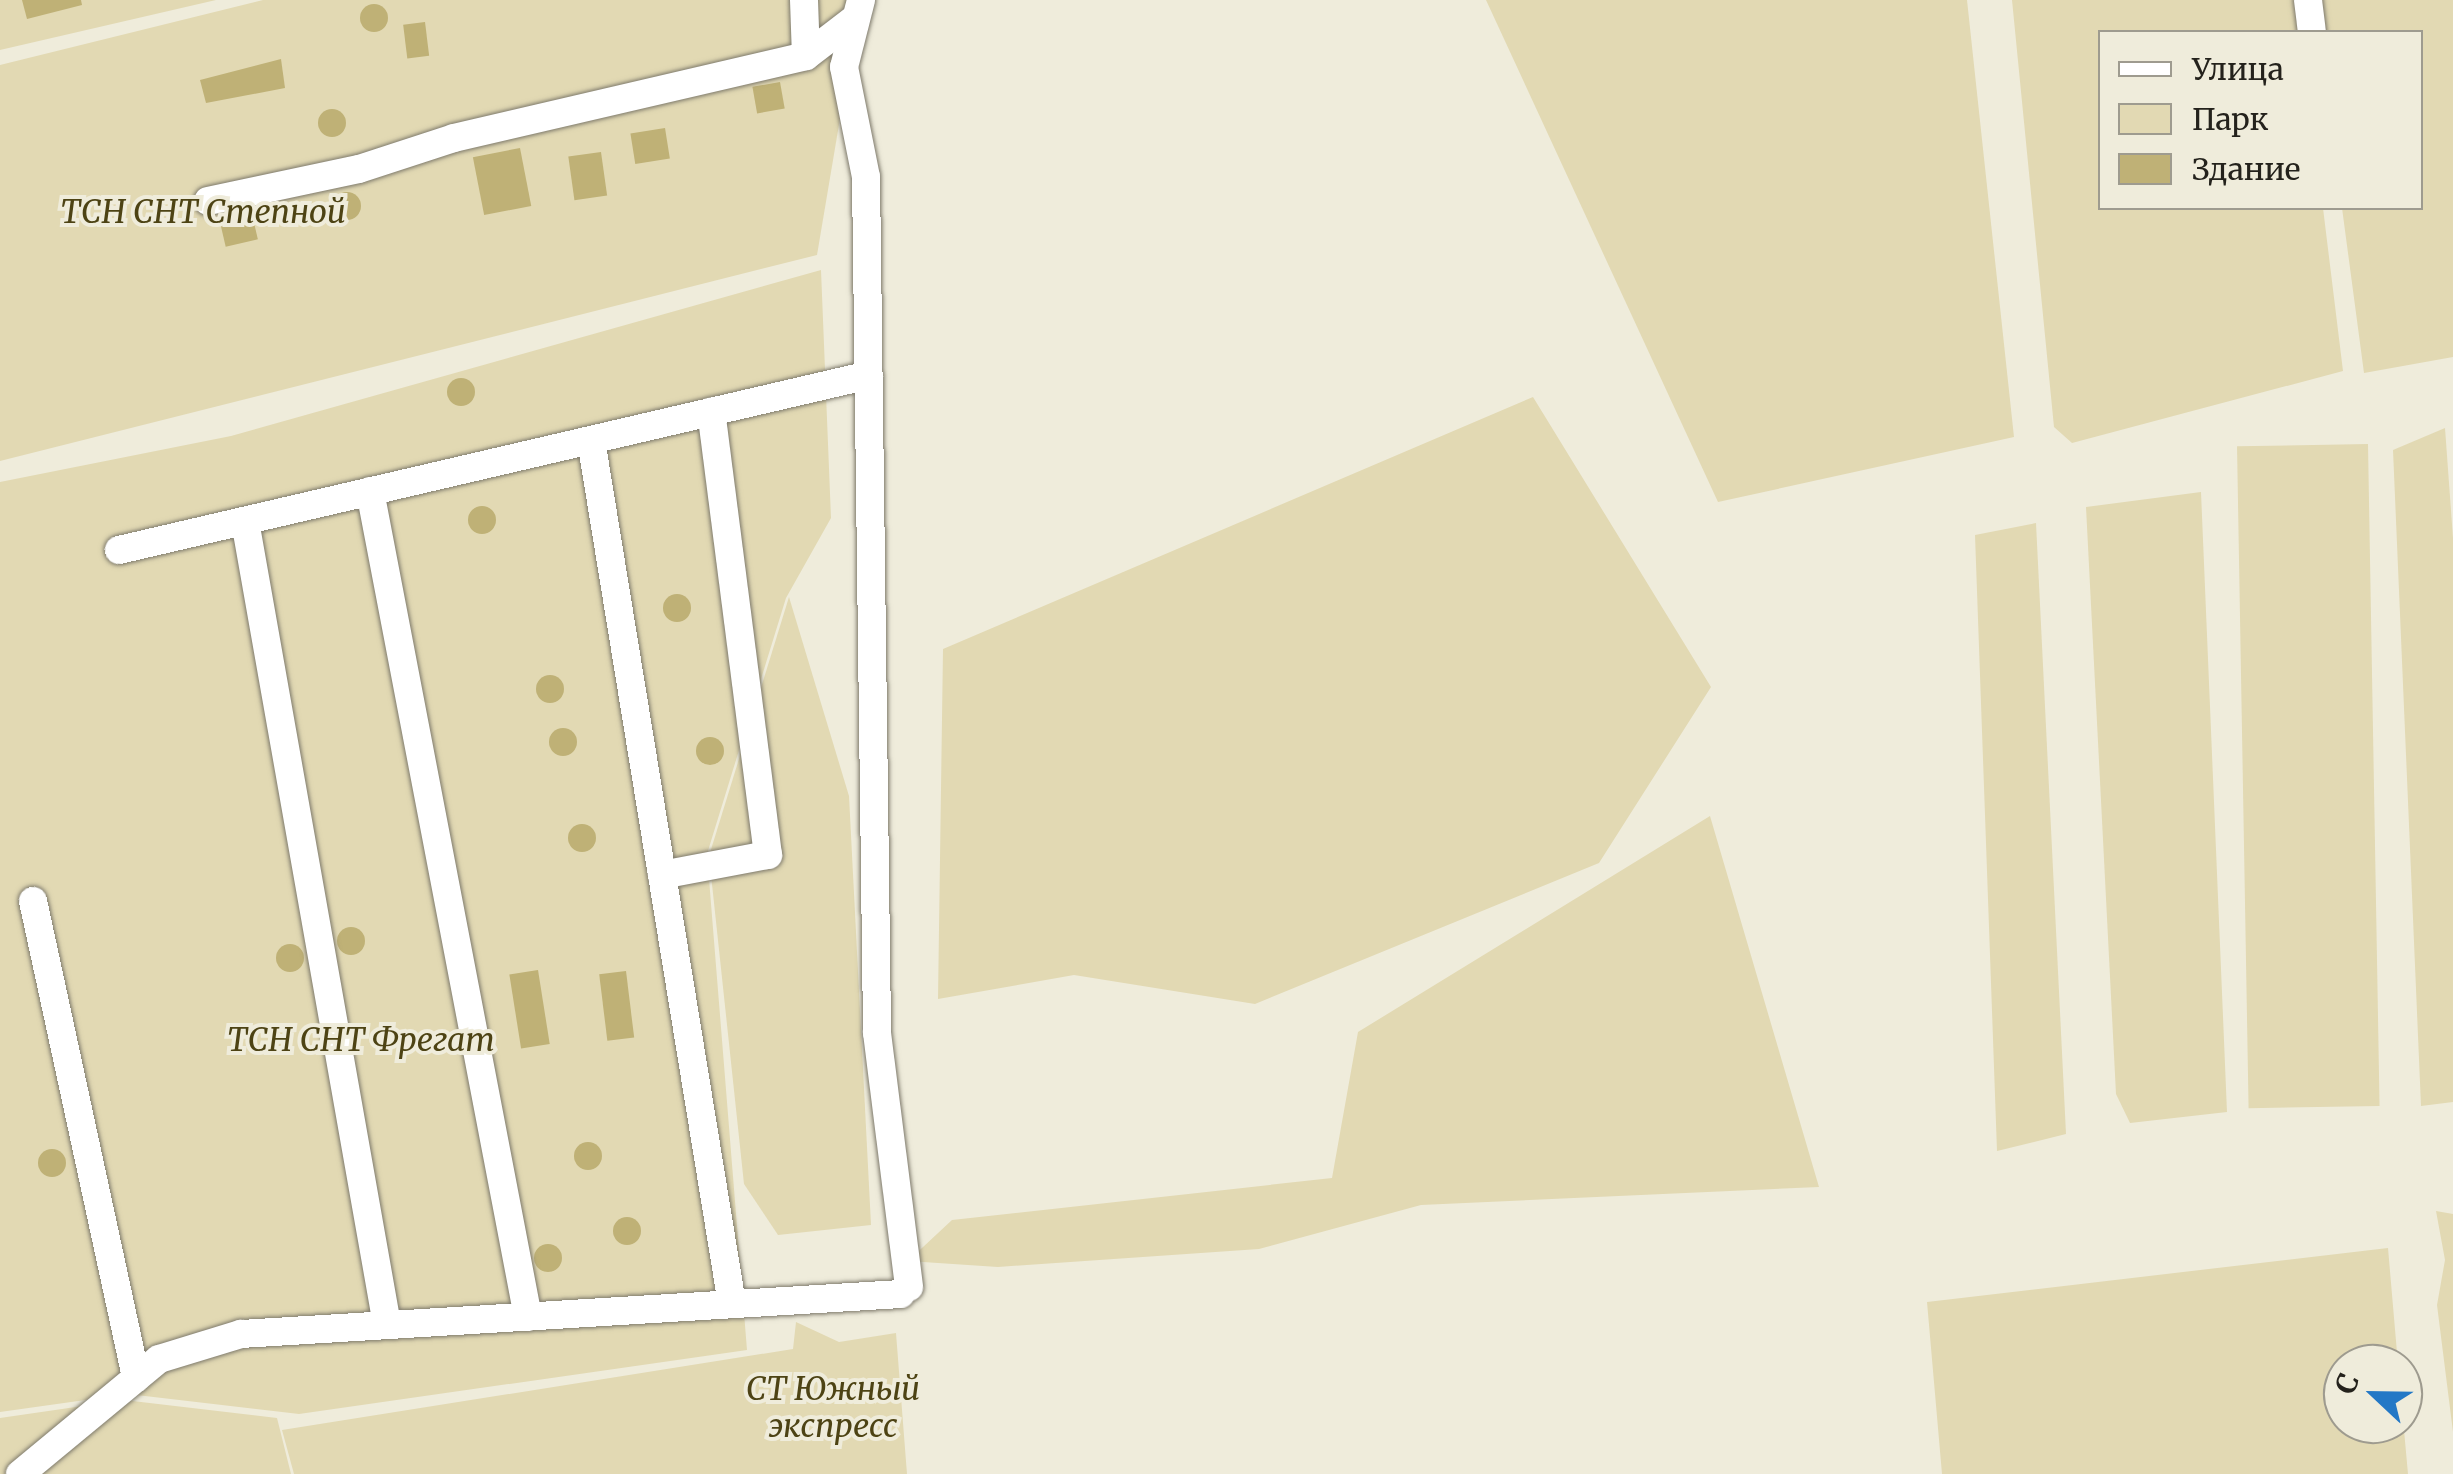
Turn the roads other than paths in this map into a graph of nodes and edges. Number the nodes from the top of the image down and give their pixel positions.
1 (804, 0) edge
2 (2308, 0) edge
3 (857, 10) edge
4 (2312, 30) edge
5 (806, 56) junction
6 (208, 200) dead end
7 (869, 375) junction
8 (711, 412) junction
9 (591, 440) junction
10 (370, 492) junction
11 (244, 521) junction
12 (120, 550) dead end
13 (662, 876) junction
14 (33, 901) dead end
15 (732, 1304) junction
16 (528, 1316) junction
17 (388, 1325) junction
18 (136, 1378) junction
19 (20, 1474) edge

1 - 5 street
2 - 4 street
3 - 5 street
3 - 7 street
5 - 6 street
7 - 8 street
7 - 15 street
8 - 9 street
8 - 13 street
9 - 10 street
9 - 13 street
10 - 11 street
10 - 16 street
11 - 12 street
11 - 17 street
13 - 15 street
14 - 18 street
15 - 16 street
16 - 17 street
17 - 18 street
18 - 19 street

